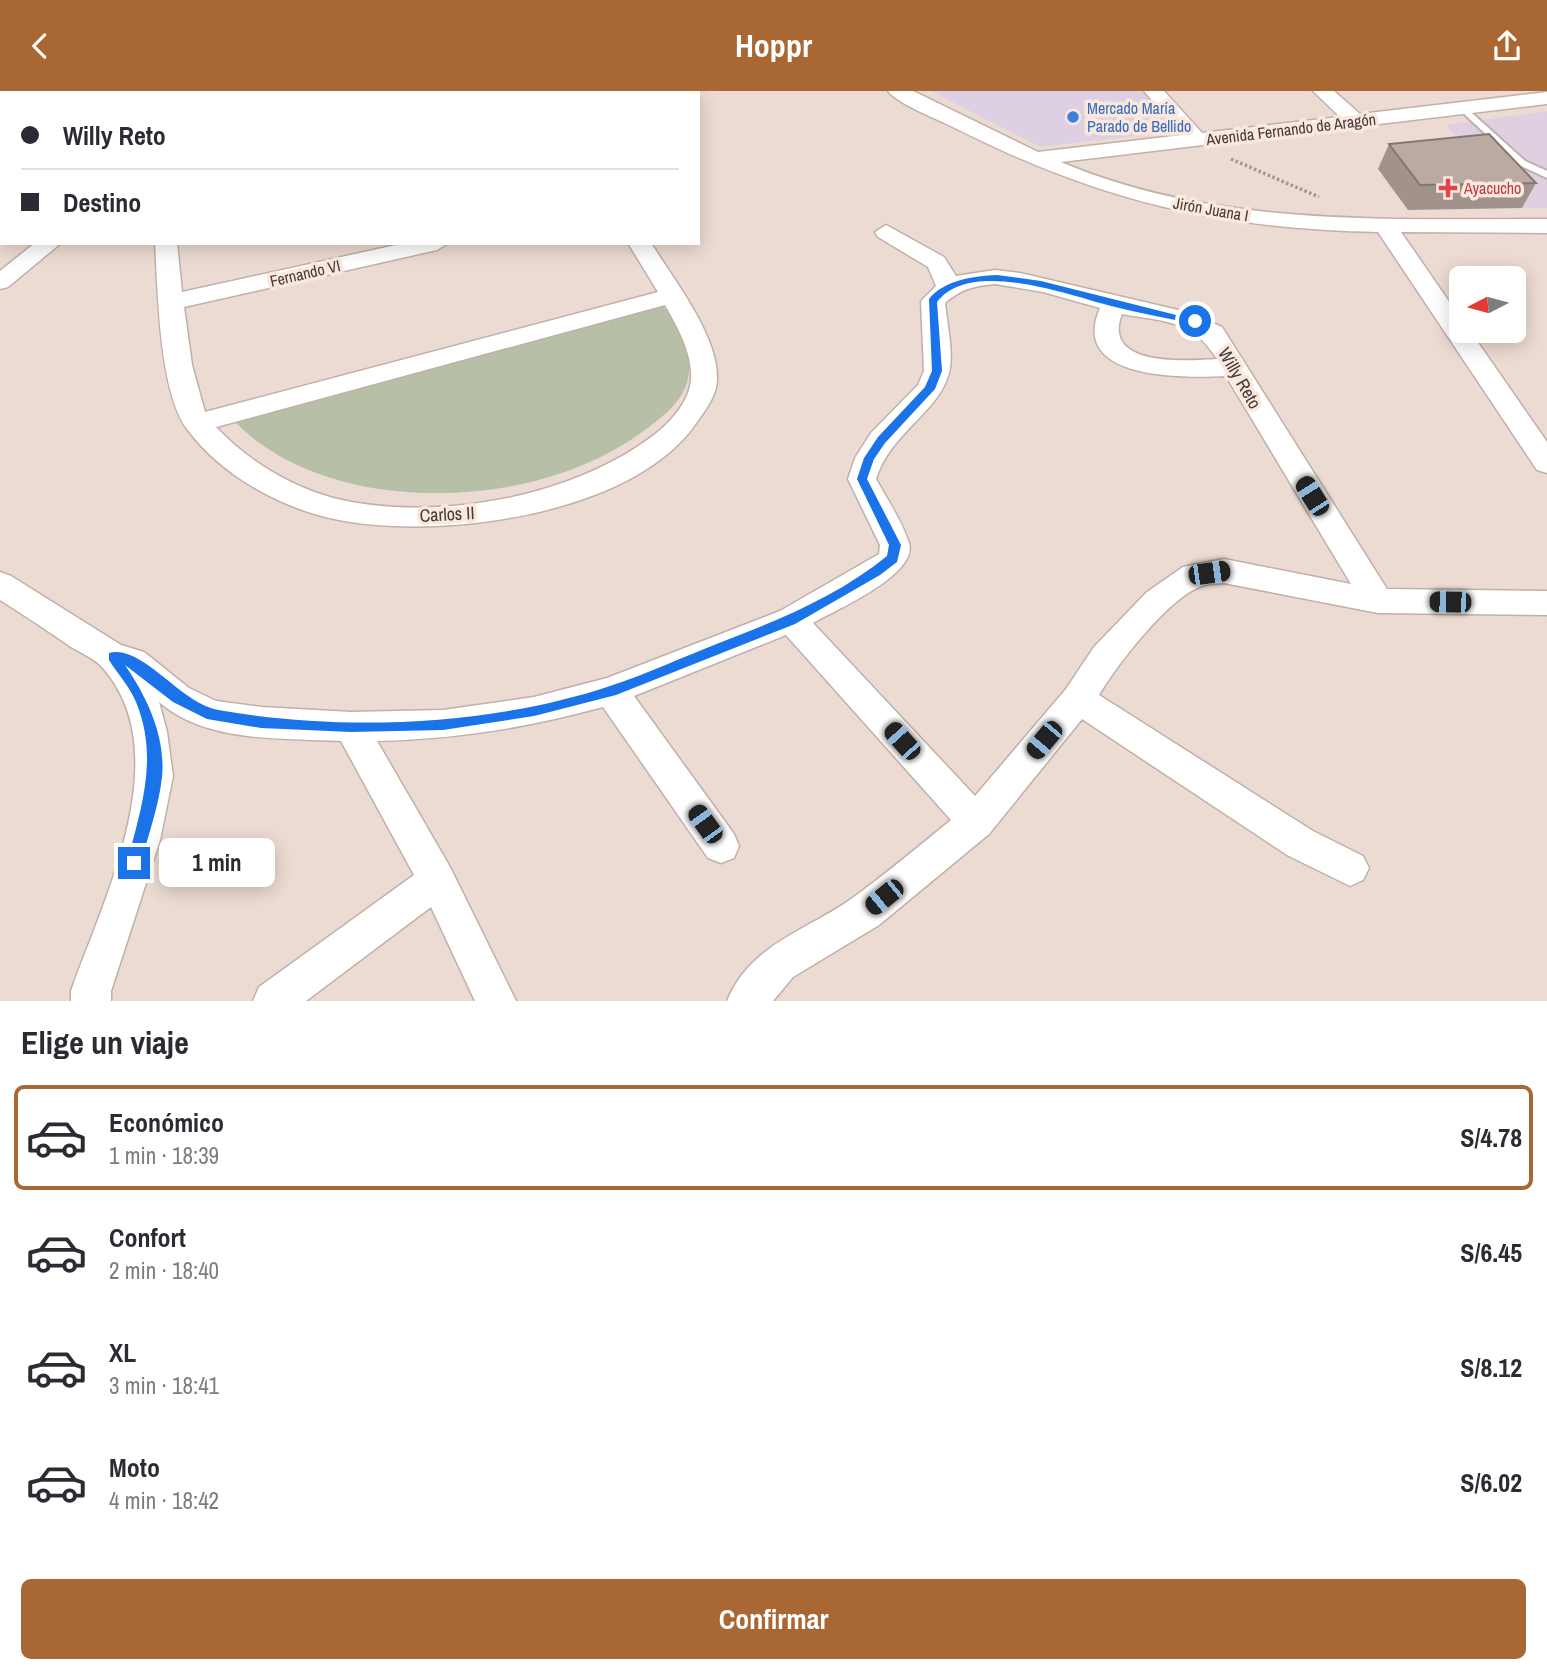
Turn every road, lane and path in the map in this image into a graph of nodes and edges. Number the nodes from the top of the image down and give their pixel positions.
1 (898, 91) edge
2 (1154, 91) edge
3 (1323, 91) edge
4 (1547, 98) edge
5 (1462, 108) junction
6 (1356, 121) junction
7 (1197, 140) junction
8 (1035, 158) junction
9 (1547, 175) edge
10 (1324, 199) dead end
11 (1385, 225) junction
12 (1547, 226) edge
13 (887, 232) dead end
14 (47, 245) edge
15 (166, 245) edge
16 (418, 245) edge
17 (640, 245) edge
18 (390, 248) edge
19 (0, 282) edge
20 (948, 288) junction
21 (670, 296) junction
22 (173, 302) junction
23 (1114, 304) junction
24 (1234, 367) junction
25 (197, 423) junction
26 (1547, 463) edge
27 (0, 585) edge
28 (1378, 601) junction
29 (1547, 603) edge
30 (791, 620) junction
31 (113, 657) junction
32 (611, 691) junction
33 (1078, 699) junction
34 (351, 727) junction
35 (976, 822) junction
36 (721, 846) dead end
37 (1350, 868) dead end
38 (437, 880) junction
39 (91, 1001) edge
40 (273, 1001) edge
41 (496, 1001) edge
42 (747, 1001) edge

1 - 8 street, Jirón Juana I
2 - 7 street
3 - 6 street
4 - 5 street, Avenida Fernando de Aragón
5 - 6 street, Avenida Fernando de Aragón
5 - 9 lane
6 - 7 street, Avenida Fernando de Aragón
7 - 8 street, Avenida Fernando de Aragón
7 - 10 path
8 - 11 street, Jirón Juana I
11 - 12 street, Jirón Juana I
11 - 26 street
13 - 20 street
14 - 19 street
15 - 22 street, Carlos II
16 - 18 street, Fernando VI
17 - 21 street, Carlos II
18 - 22 street, Fernando VI
20 - 23 street, Willy Reto
20 - 30 street
21 - 25 street
21 - 25 street, Carlos II
22 - 25 street, Carlos II
23 - 24 street, Willy Reto
23 - 24 street
24 - 28 street, Willy Reto
27 - 31 street
28 - 29 street
28 - 33 street
30 - 32 street
30 - 35 street
31 - 34 street
31 - 39 street
32 - 34 street
32 - 36 street
33 - 35 street
33 - 37 street
34 - 38 street
35 - 42 street
38 - 40 street
38 - 41 street

